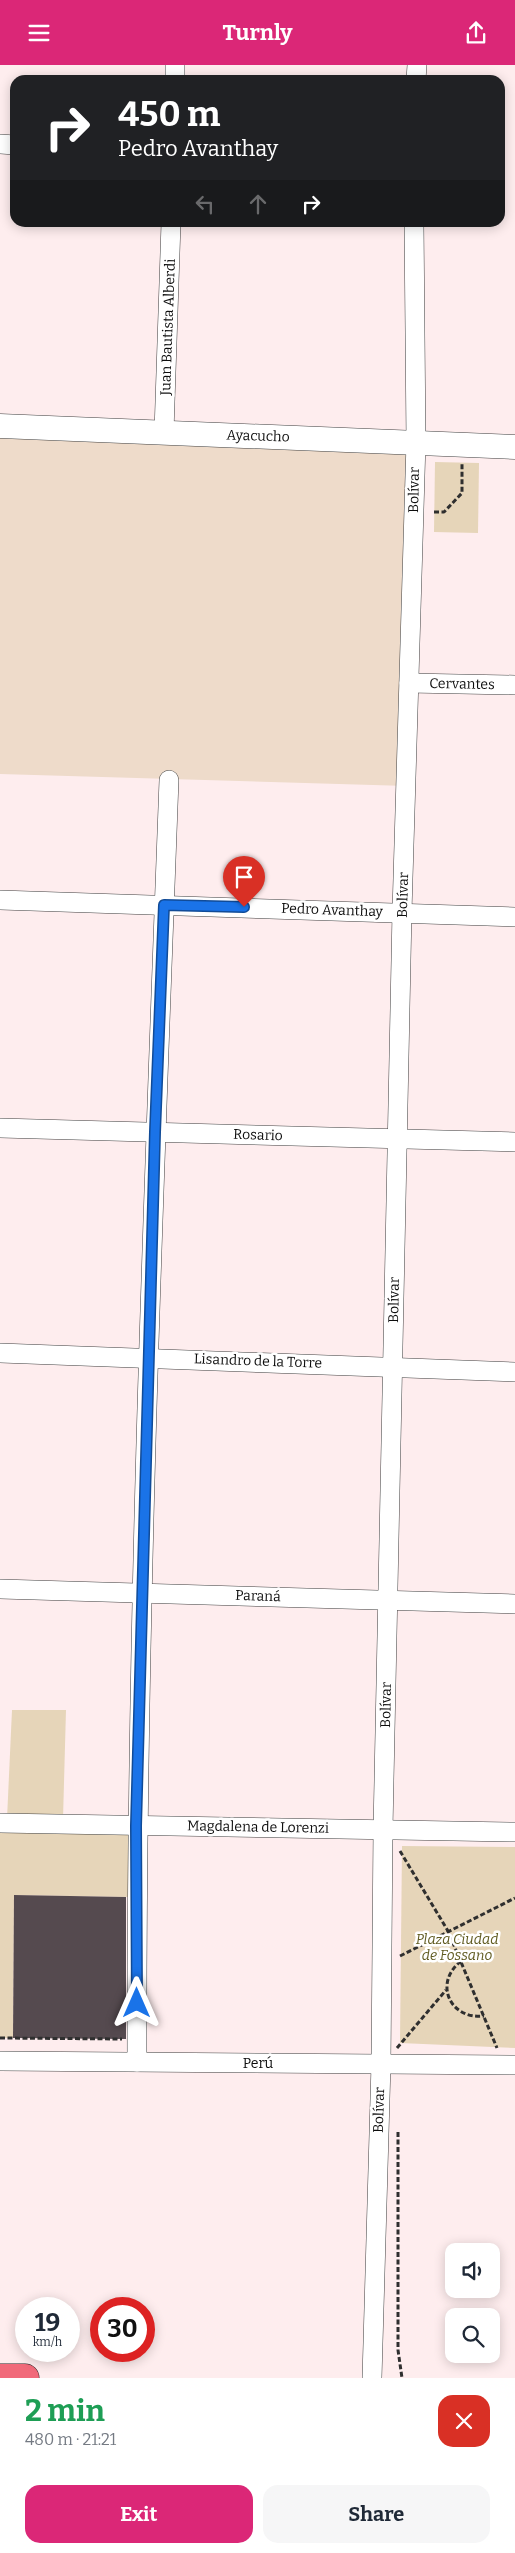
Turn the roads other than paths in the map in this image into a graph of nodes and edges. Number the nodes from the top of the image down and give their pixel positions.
1 (171, 227) edge
2 (414, 227) edge
3 (0, 426) edge
4 (164, 432) junction
5 (416, 442) junction
6 (515, 447) edge
7 (410, 683) junction
8 (515, 685) edge
9 (169, 780) dead end
10 (0, 900) edge
11 (164, 905) junction
12 (402, 912) junction
13 (515, 917) edge
14 (0, 1128) edge
15 (155, 1132) junction
16 (397, 1139) junction
17 (515, 1142) edge
18 (0, 1353) edge
19 (150, 1357) junction
20 (393, 1366) junction
21 (515, 1372) edge
22 (0, 1589) edge
23 (143, 1592) junction
24 (388, 1600) junction
25 (515, 1604) edge
26 (0, 1823) edge
27 (136, 1826) junction
28 (383, 1829) junction
29 (515, 1832) edge
30 (392, 2058) junction
31 (0, 2061) edge
32 (137, 2062) junction
33 (515, 2065) edge
34 (0, 2377) edge
35 (25, 2378) edge
36 (372, 2378) edge

1 - 4 street, Juan Bautista Alberdi
2 - 5 street, Bolívar
3 - 4 street, Ayacucho
4 - 5 street, Ayacucho
5 - 6 street, Ayacucho
5 - 7 street, Bolívar
7 - 8 street, Cervantes
7 - 12 street, Bolívar
9 - 11 street
10 - 11 street, Pedro Avanthay
11 - 12 street, Pedro Avanthay
11 - 15 street
12 - 13 street, Pedro Avanthay
12 - 16 street, Bolívar
14 - 15 street, Rosario
15 - 16 street, Rosario
15 - 19 street
16 - 17 street, Rosario
16 - 20 street, Bolívar
18 - 19 street, Lisandro de la Torre
19 - 20 street, Lisandro de la Torre
19 - 23 street
20 - 21 street, Lisandro de la Torre
20 - 24 street, Bolívar
22 - 23 street, Paraná
23 - 24 street, Paraná
23 - 27 street
24 - 25 street, Paraná
24 - 28 street, Bolívar
26 - 27 street, Magdalena de Lorenzi
27 - 28 street, Magdalena de Lorenzi
27 - 32 street
28 - 29 street, Magdalena de Lorenzi
28 - 30 street, Bolívar
30 - 32 street, Perú
30 - 33 street, Perú
30 - 36 street, Bolívar
31 - 32 street, Perú
34 - 35 main road

